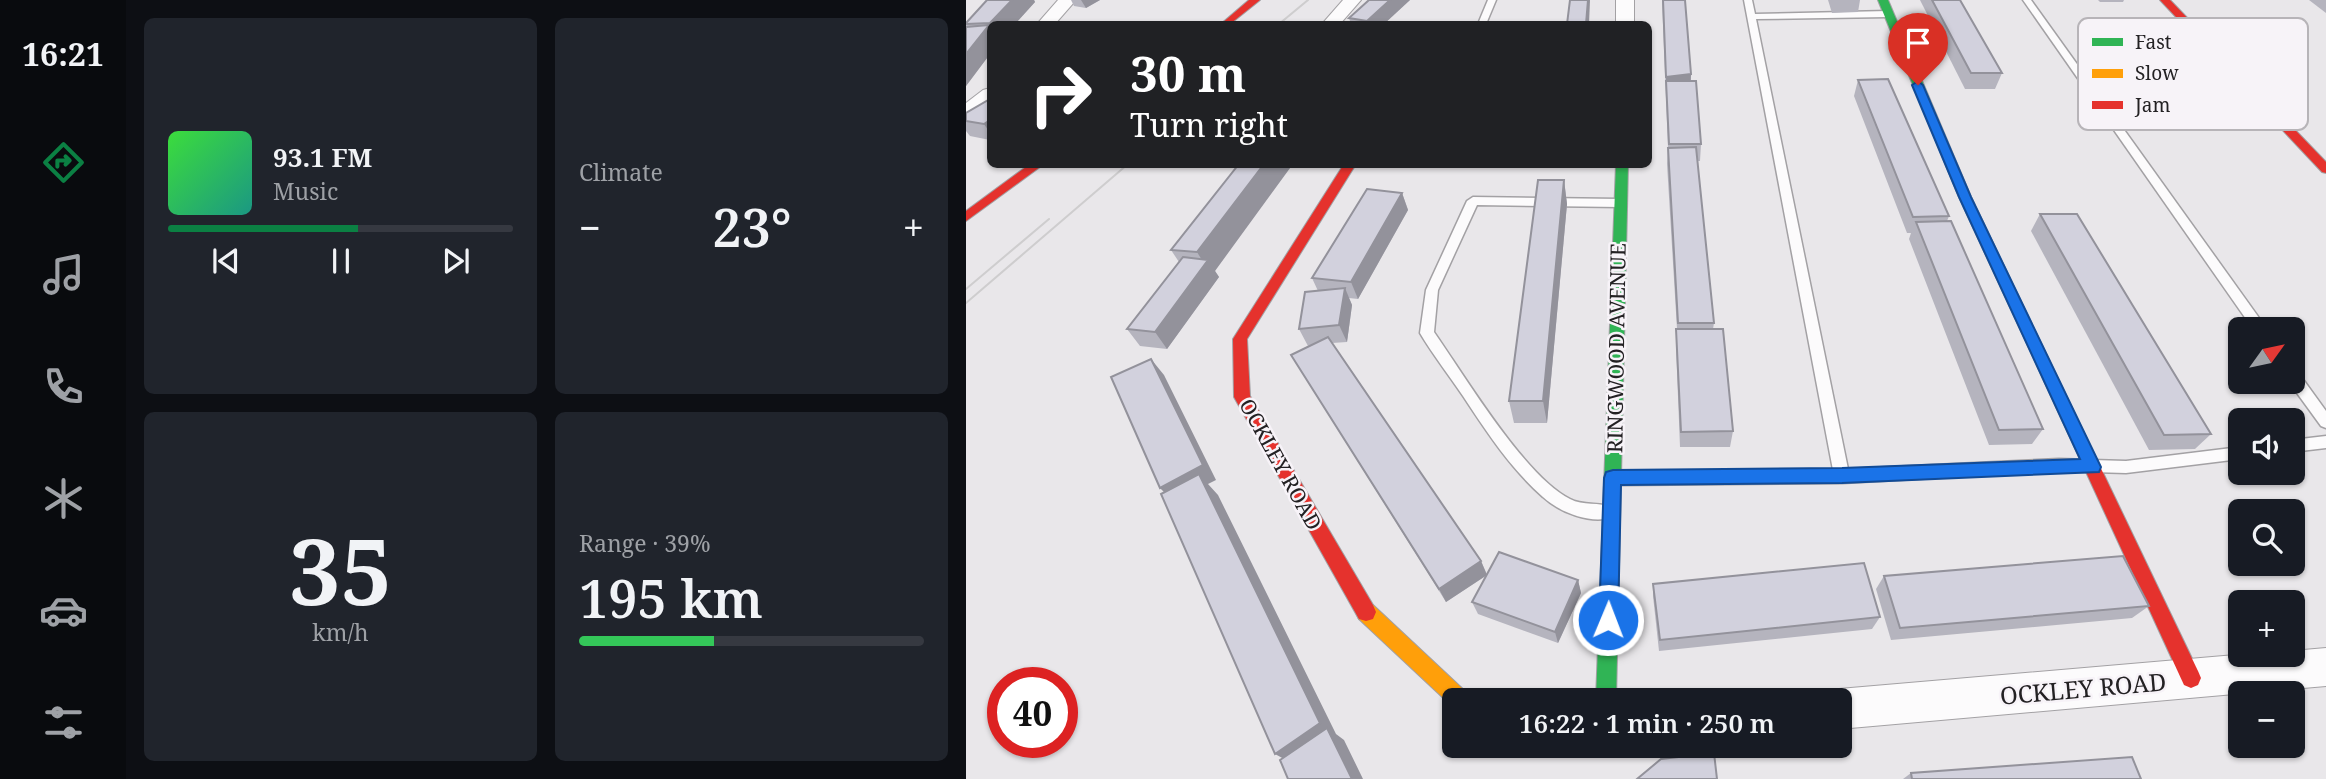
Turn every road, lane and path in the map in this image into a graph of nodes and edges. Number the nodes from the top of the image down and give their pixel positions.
1 (1067, 0) edge
2 (1255, 0) edge
3 (1352, 0) edge
4 (1492, 0) edge
5 (1626, 0) edge
6 (1748, 0) edge
7 (2027, 0) edge
8 (2165, 0) edge
9 (1886, 7) edge
10 (1751, 17) junction
11 (2182, 18) edge
12 (1049, 21) edge
13 (1229, 21) edge
14 (1334, 21) edge
15 (1483, 21) edge
16 (1625, 21) edge
17 (2078, 72) edge
18 (987, 96) edge
19 (966, 113) edge
20 (2119, 130) edge
21 (2289, 130) edge
22 (1032, 168) edge
23 (1347, 168) edge
24 (1622, 168) edge
25 (2326, 169) edge
26 (1620, 203) junction
27 (966, 216) edge
28 (2252, 317) edge
29 (2305, 393) edge
30 (2326, 422) edge
31 (2326, 442) edge
32 (2305, 444) edge
33 (2228, 454) edge
34 (2093, 467) junction
35 (1842, 476) junction
36 (1613, 478) junction
37 (1611, 513) junction
38 (2326, 667) edge
39 (2191, 678) junction
40 (1447, 688) edge
41 (1606, 688) edge
42 (1852, 708) edge

1 - 12 street
2 - 13 street
3 - 14 street
4 - 15 lane
5 - 16 street
6 - 10 lane
7 - 17 lane
8 - 11 street
9 - 10 lane
9 - 34 street
10 - 35 lane
18 - 19 street
20 - 28 lane
21 - 25 street
22 - 27 street
23 - 40 street, OCKLEY ROAD
24 - 26 street, RINGWOOD AVENUE
26 - 36 street, RINGWOOD AVENUE
26 - 37 lane
29 - 30 lane
31 - 32 lane
33 - 34 lane
34 - 35 lane
34 - 39 street
35 - 36 lane
36 - 37 street, RINGWOOD AVENUE
37 - 41 street, RINGWOOD AVENUE
38 - 39 street, OCKLEY ROAD
39 - 42 street, OCKLEY ROAD

